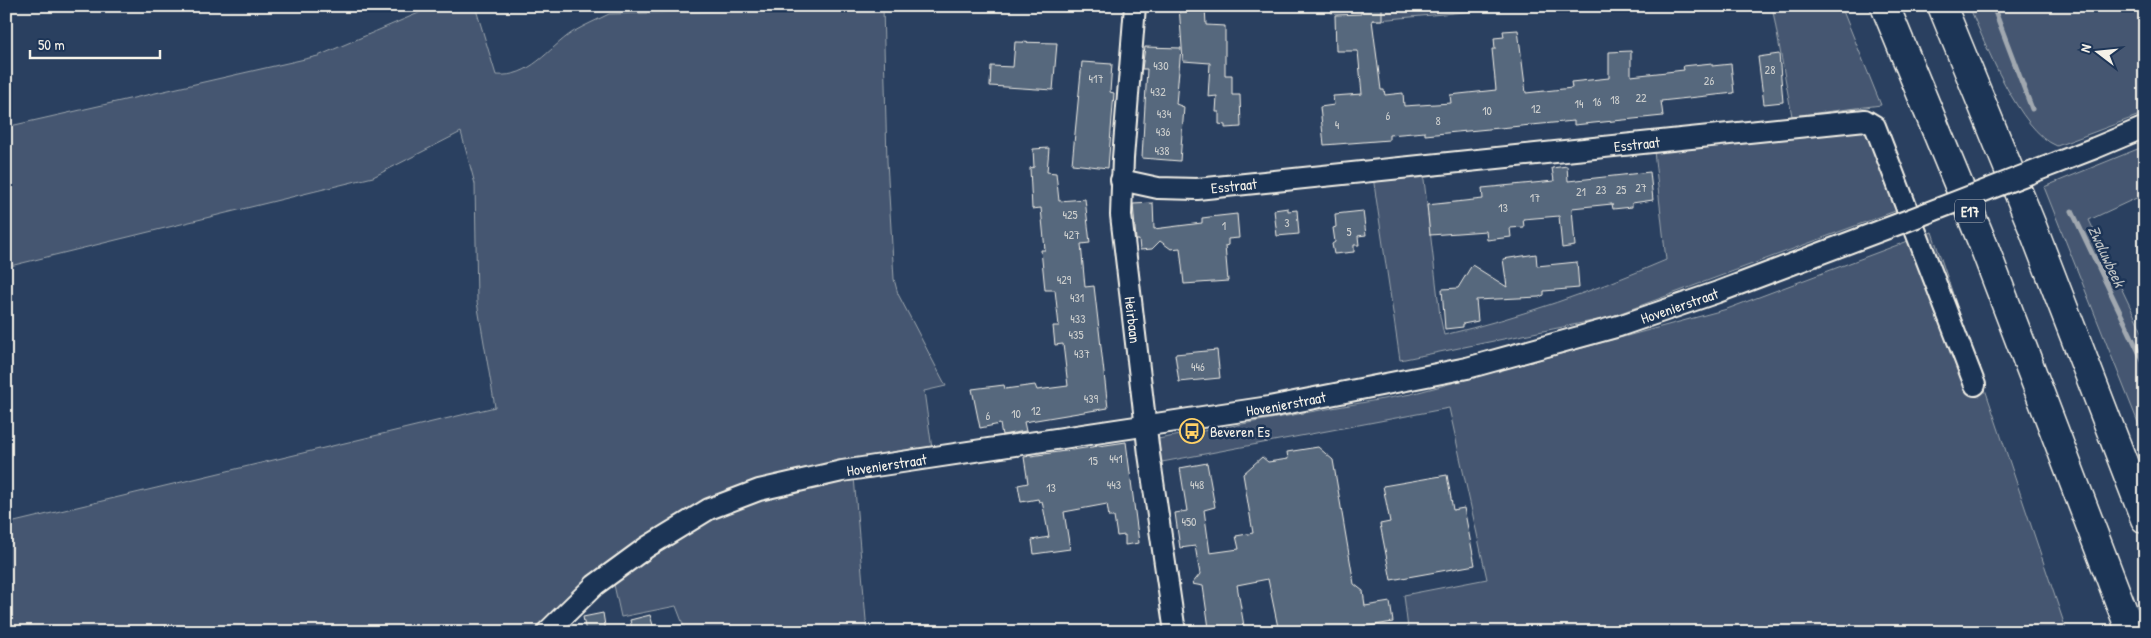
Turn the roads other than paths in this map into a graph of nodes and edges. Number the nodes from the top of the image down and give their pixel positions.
1 (1135, 6) edge
2 (1885, 6) edge
3 (1942, 6) edge
4 (2145, 127) edge
5 (1121, 180) junction
6 (1975, 385) dead end
7 (1146, 425) junction
8 (2145, 519) edge
9 (547, 632) edge
10 (1175, 632) edge
11 (2131, 632) edge

1 - 5 street, Heirbaan
2 - 11 highway, E17
3 - 8 highway
4 - 7 street, Hovenierstraat, bridge
5 - 6 street, Esstraat
5 - 7 street, Heirbaan
7 - 9 street, Hovenierstraat
7 - 10 street, Heirbaan

